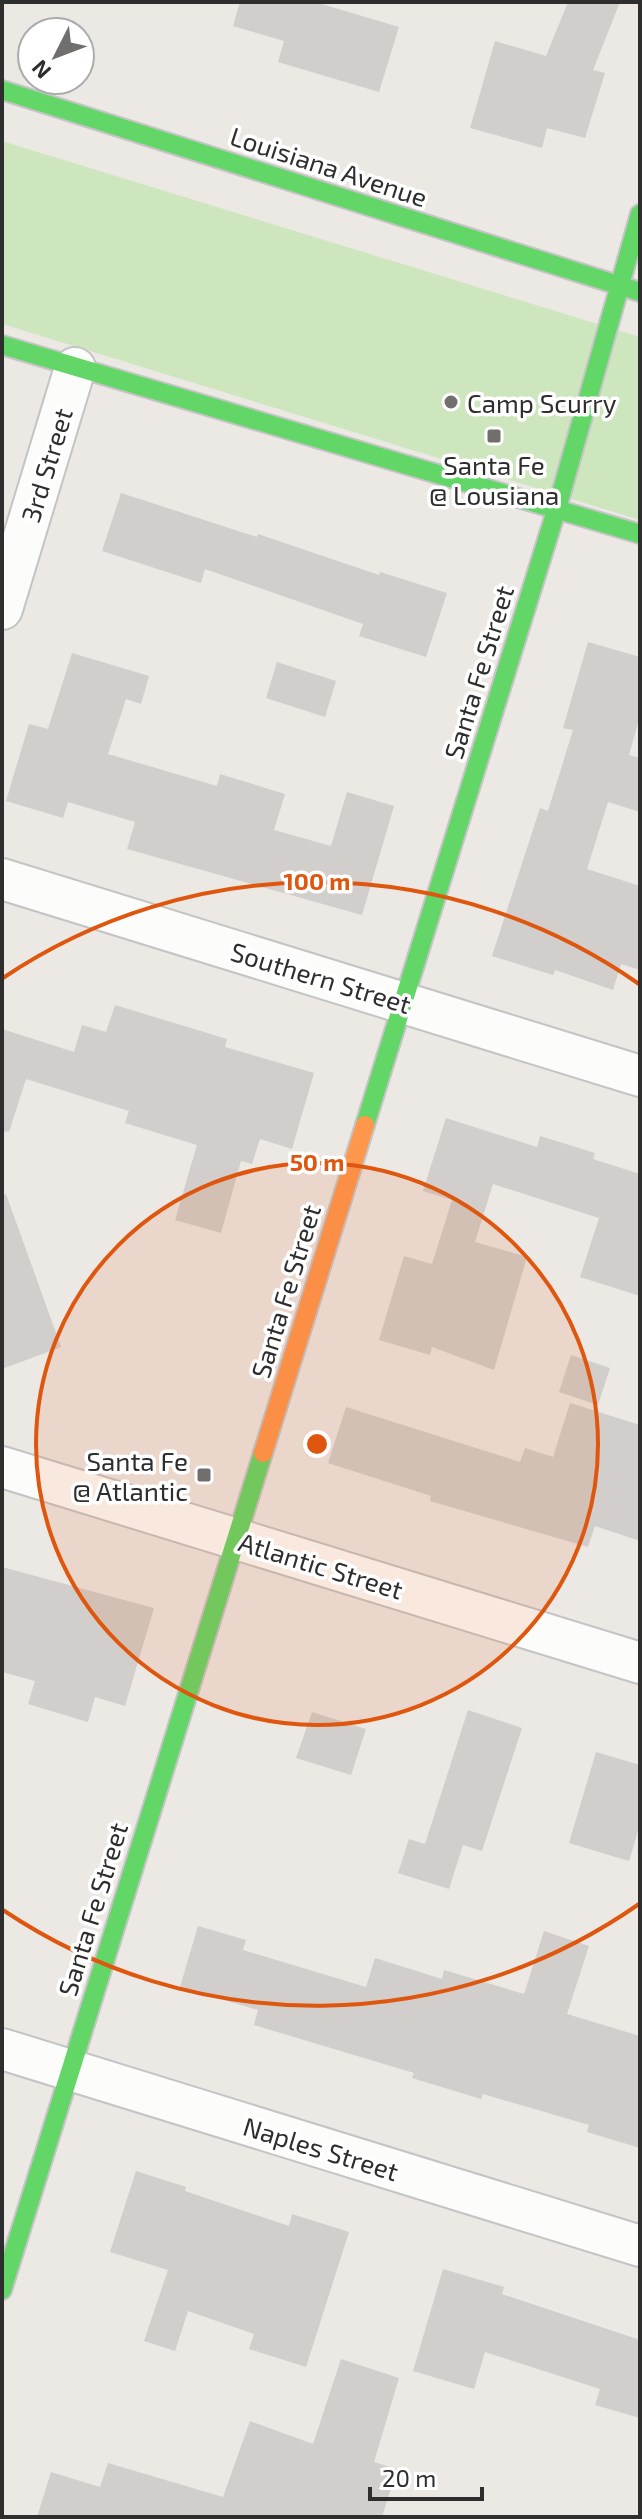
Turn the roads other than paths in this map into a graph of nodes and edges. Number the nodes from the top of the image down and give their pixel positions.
1 (2, 90) edge
2 (640, 214) edge
3 (618, 285) junction
4 (640, 292) edge
5 (2, 345) edge
6 (75, 368) junction
7 (557, 508) junction
8 (640, 534) edge
9 (2, 609) edge
10 (2, 879) edge
11 (401, 1002) junction
12 (640, 1076) edge
13 (2, 1467) edge
14 (235, 1539) junction
15 (640, 1663) edge
16 (2, 2049) edge
17 (69, 2070) junction
18 (640, 2246) edge
19 (2, 2290) edge

1 - 3 main road, Louisiana Avenue
2 - 3 main road, Santa Fe Street
3 - 4 main road, Louisiana Avenue
3 - 7 main road, Santa Fe Street
5 - 6 main road
6 - 7 main road
6 - 9 street, 3rd Street
7 - 8 main road
7 - 11 main road, Santa Fe Street
10 - 11 street, Southern Street
11 - 12 street, Southern Street
11 - 14 main road, Santa Fe Street
13 - 14 street, Atlantic Street
14 - 15 street, Atlantic Street
14 - 17 main road, Santa Fe Street
16 - 17 street, Naples Street
17 - 18 street, Naples Street
17 - 19 main road, Santa Fe Street

